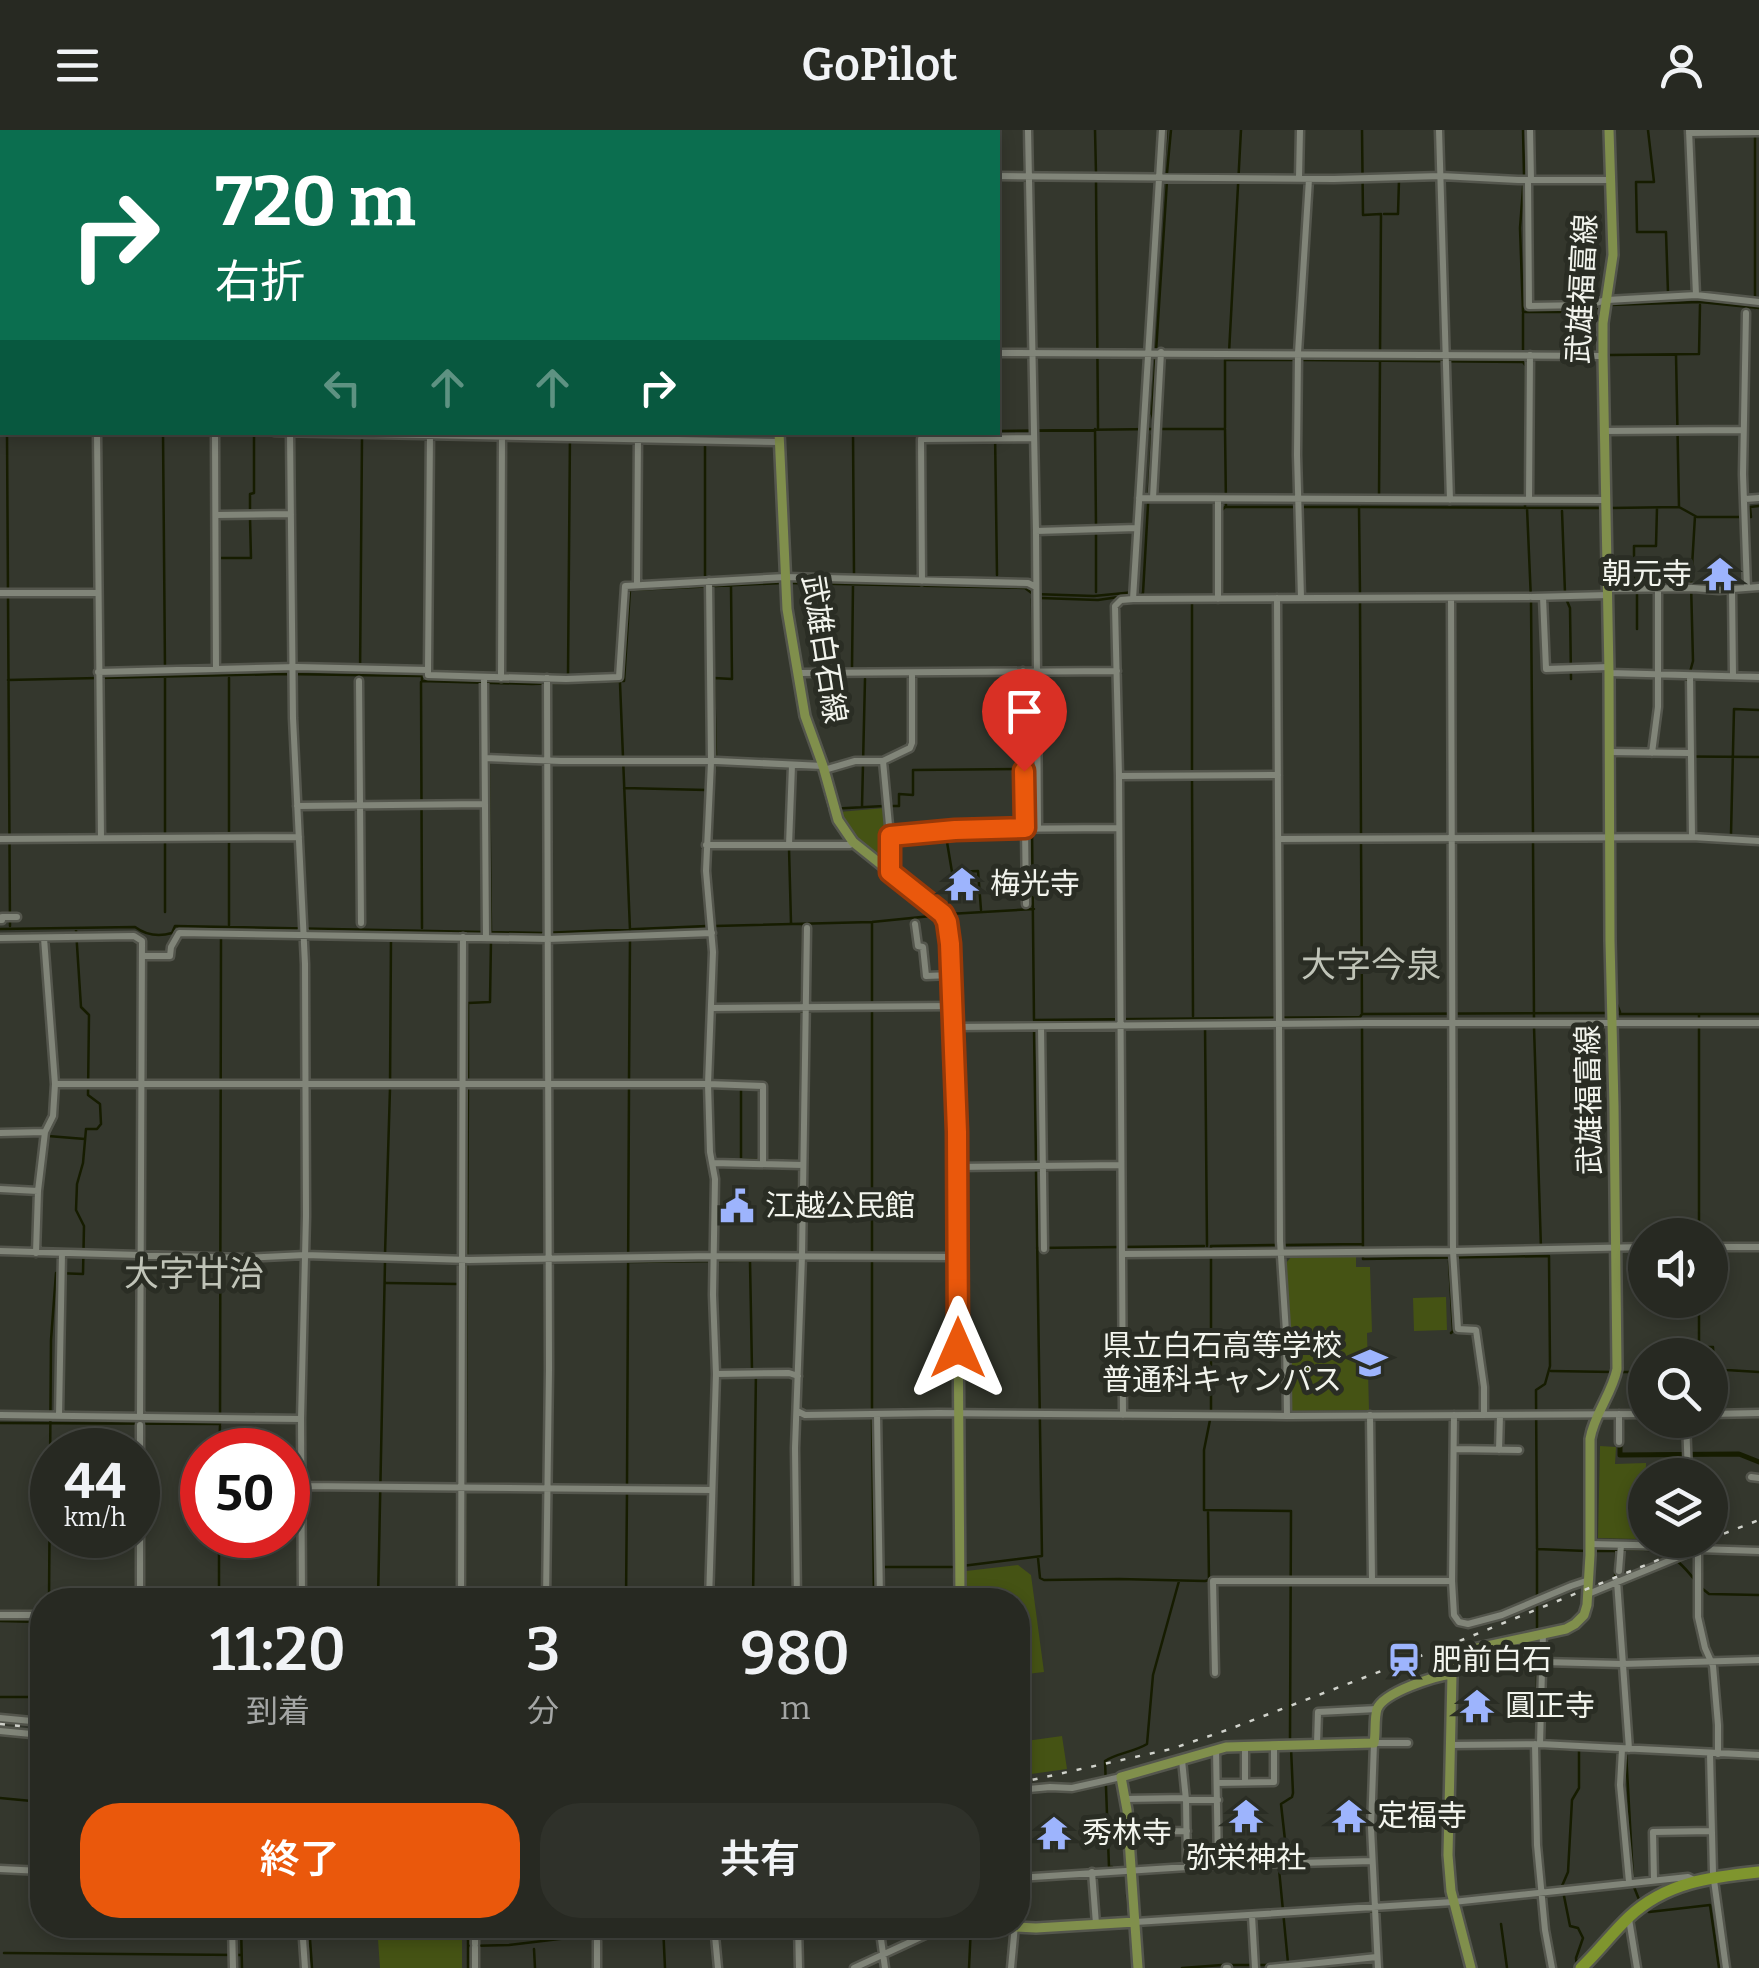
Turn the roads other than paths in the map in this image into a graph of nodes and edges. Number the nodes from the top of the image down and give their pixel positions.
1 (1028, 130) edge
2 (1162, 130) edge
3 (1300, 130) edge
4 (1439, 130) edge
5 (1530, 130) edge
6 (1610, 130) edge
7 (1689, 132) edge
8 (1756, 132) edge
9 (1000, 176) edge
10 (1026, 176) junction
11 (1441, 176) junction
12 (1159, 178) junction
13 (1299, 178) junction
14 (1309, 179) junction
15 (1529, 180) junction
16 (1611, 180) junction
17 (1696, 295) junction
18 (1756, 302) edge
19 (1606, 303) junction
20 (1746, 313) dead end
21 (1000, 352) edge
22 (1031, 352) junction
23 (1154, 352) junction
24 (1526, 355) junction
25 (1602, 356) junction
26 (1298, 358) junction
27 (1446, 359) junction
28 (1744, 430) junction
29 (1604, 431) junction
30 (1034, 433) junction
31 (97, 435) edge
32 (215, 435) edge
33 (290, 435) edge
34 (430, 435) edge
35 (500, 435) edge
36 (952, 435) edge
37 (638, 436) edge
38 (779, 436) edge
39 (1140, 498) junction
40 (1152, 498) junction
41 (1759, 498) edge
42 (1219, 499) junction
43 (1745, 499) junction
44 (1450, 500) junction
45 (1526, 500) junction
46 (1299, 504) junction
47 (1606, 505) junction
48 (291, 514) junction
49 (216, 515) junction
50 (1137, 528) junction
51 (1036, 531) junction
52 (786, 581) junction
53 (922, 581) junction
54 (637, 584) junction
55 (709, 584) junction
56 (1658, 588) junction
57 (1747, 588) junction
58 (1759, 588) edge
59 (1732, 590) junction
60 (1607, 592) junction
61 (5, 593) edge
62 (97, 593) junction
63 (1036, 593) junction
64 (1133, 595) junction
65 (1543, 597) junction
66 (1277, 598) junction
67 (1302, 598) junction
68 (1451, 598) junction
69 (1218, 599) junction
70 (219, 669) junction
71 (428, 670) junction
72 (1609, 670) junction
73 (1117, 671) junction
74 (293, 672) junction
75 (1031, 672) junction
76 (798, 673) junction
77 (912, 673) junction
78 (1658, 675) junction
79 (98, 676) junction
80 (1688, 676) junction
81 (1733, 676) junction
82 (1759, 677) edge
83 (499, 678) junction
84 (359, 681) dead end
85 (484, 682) junction
86 (548, 682) junction
87 (1610, 752) junction
88 (1652, 753) junction
89 (1689, 755) junction
90 (488, 758) junction
91 (883, 760) junction
92 (548, 761) junction
93 (714, 761) junction
94 (792, 765) junction
95 (821, 767) junction
96 (1278, 775) junction
97 (1118, 776) junction
98 (485, 804) junction
99 (358, 805) junction
100 (297, 806) junction
101 (1032, 828) junction
102 (1118, 828) junction
103 (890, 836) junction
104 (299, 837) junction
105 (100, 838) junction
106 (1612, 838) junction
107 (1692, 838) junction
108 (6, 839) edge
109 (1278, 839) junction
110 (1452, 839) junction
111 (1759, 841) edge
112 (854, 842) junction
113 (706, 845) junction
114 (787, 845) junction
115 (890, 872) junction
116 (1026, 904) dead end
117 (13, 917) dead end
118 (0, 920) edge
119 (361, 923) dead end
120 (915, 924) dead end
121 (711, 928) junction
122 (807, 928) dead end
123 (304, 931) junction
124 (488, 935) junction
125 (548, 935) junction
126 (462, 937) junction
127 (0, 938) edge
128 (44, 938) junction
129 (142, 956) junction
130 (952, 975) junction
131 (953, 1006) junction
132 (804, 1007) junction
133 (712, 1008) junction
134 (1452, 1017) junction
135 (1612, 1017) junction
136 (1279, 1019) junction
137 (1120, 1021) junction
138 (1759, 1023) edge
139 (955, 1027) junction
140 (1041, 1027) junction
141 (55, 1084) junction
142 (142, 1084) junction
143 (306, 1084) junction
144 (466, 1084) junction
145 (548, 1084) junction
146 (708, 1084) junction
147 (45, 1132) junction
148 (0, 1133) edge
149 (763, 1161) junction
150 (713, 1163) junction
151 (801, 1164) junction
152 (1121, 1165) junction
153 (957, 1166) junction
154 (1043, 1166) junction
155 (0, 1190) edge
156 (38, 1191) junction
157 (1281, 1247) junction
158 (1617, 1247) junction
159 (1628, 1247) edge
160 (1728, 1247) edge
161 (1759, 1247) edge
162 (1044, 1248) dead end
163 (1122, 1248) junction
164 (0, 1252) edge
165 (36, 1252) junction
166 (62, 1254) junction
167 (141, 1255) junction
168 (304, 1255) junction
169 (1453, 1255) junction
170 (799, 1256) junction
171 (957, 1257) junction
172 (714, 1259) junction
173 (465, 1260) junction
174 (548, 1260) junction
175 (716, 1374) junction
176 (798, 1376) junction
177 (797, 1411) junction
178 (1759, 1413) edge
179 (873, 1414) junction
180 (958, 1414) junction
181 (1621, 1414) junction
182 (1628, 1414) edge
183 (1728, 1414) edge
184 (0, 1415) edge
185 (1123, 1415) junction
186 (1370, 1415) junction
187 (1454, 1415) junction
188 (1484, 1415) junction
189 (1500, 1415) junction
190 (1598, 1415) junction
191 (53, 1416) junction
192 (1288, 1416) junction
193 (301, 1420) junction
194 (140, 1421) junction
195 (301, 1428) edge
196 (1619, 1442) dead end
197 (1454, 1449) junction
198 (1499, 1450) junction
199 (1519, 1450) dead end
200 (310, 1486) edge
201 (464, 1487) junction
202 (547, 1488) junction
203 (712, 1490) junction
204 (1620, 1548) junction
205 (1628, 1548) edge
206 (1590, 1549) junction
207 (1728, 1550) edge
208 (1759, 1551) edge
209 (302, 1558) edge
210 (1676, 1558) edge
211 (1698, 1558) edge
212 (1619, 1571) dead end
213 (1372, 1580) junction
214 (1589, 1580) junction
215 (1452, 1581) junction
216 (1615, 1582) junction
217 (140, 1588) edge
218 (302, 1588) edge
219 (460, 1588) edge
220 (546, 1588) edge
221 (710, 1588) edge
222 (797, 1588) edge
223 (880, 1588) edge
224 (960, 1588) edge
225 (1588, 1594) junction
226 (0, 1615) edge
227 (30, 1616) edge
228 (1539, 1634) junction
229 (1759, 1660) edge
230 (1543, 1662) junction
231 (1622, 1662) junction
232 (1710, 1663) junction
233 (1215, 1672) dead end
234 (1452, 1674) junction
235 (1378, 1709) junction
236 (0, 1718) edge
237 (30, 1721) edge
238 (0, 1731) edge
239 (30, 1733) edge
240 (1374, 1743) junction
241 (1408, 1743) dead end
242 (1317, 1744) junction
243 (1538, 1744) junction
244 (1274, 1745) junction
245 (1245, 1746) junction
246 (1450, 1746) junction
247 (1216, 1749) junction
248 (1626, 1749) junction
249 (1714, 1754) junction
250 (1759, 1755) edge
251 (1182, 1759) junction
252 (1121, 1777) junction
253 (1246, 1782) junction
254 (1216, 1783) junction
255 (1030, 1789) edge
256 (1125, 1799) junction
257 (1186, 1799) junction
258 (1218, 1800) junction
259 (1409, 1810) dead end
260 (1449, 1810) junction
261 (1187, 1831) junction
262 (1711, 1831) junction
263 (1128, 1832) junction
264 (1372, 1861) junction
265 (1218, 1865) junction
266 (1186, 1867) junction
267 (0, 1870) edge
268 (30, 1871) edge
269 (1131, 1871) junction
270 (1759, 1872) edge
271 (1092, 1874) junction
272 (1714, 1876) junction
273 (1030, 1878) edge
274 (1654, 1880) junction
275 (1694, 1880) junction
276 (1632, 1882) junction
277 (1541, 1892) junction
278 (1454, 1902) junction
279 (1372, 1908) junction
280 (1252, 1916) junction
281 (1628, 1918) junction
282 (1135, 1922) junction
283 (1096, 1924) junction
284 (1030, 1926) edge
285 (232, 1938) edge
286 (303, 1938) edge
287 (475, 1938) edge
288 (715, 1938) edge
289 (798, 1938) edge
290 (880, 1938) edge
291 (917, 1938) edge
292 (1014, 1938) edge
293 (597, 1941) dead end
294 (882, 1954) junction
295 (1377, 1957) junction
296 (1255, 1966) edge
297 (233, 1968) edge
298 (306, 1968) edge
299 (474, 1968) edge
300 (598, 1968) edge
301 (718, 1968) edge
302 (799, 1968) edge
303 (854, 1968) edge
304 (885, 1968) edge
305 (1011, 1968) edge
306 (1138, 1968) edge
307 (1270, 1968) edge
308 (1378, 1968) edge
309 (1471, 1968) edge
310 (1552, 1968) edge
311 (1581, 1968) edge
312 (1638, 1968) edge
313 (1726, 1968) edge

1 - 10 street
2 - 12 street
3 - 13 street
4 - 11 street
5 - 15 street
6 - 16 main road, 武雄福富線
7 - 8 street
7 - 17 street
9 - 10 street
10 - 12 street
10 - 22 street
11 - 14 street
11 - 15 street
11 - 27 street
12 - 13 street
12 - 23 street
13 - 14 street
14 - 26 street
15 - 16 street
15 - 19 street
16 - 19 main road, 武雄福富線
17 - 18 street
17 - 19 street
19 - 25 main road, 武雄福富線
20 - 28 street
21 - 22 street
22 - 23 street
22 - 30 street
23 - 26 street
23 - 39 street
23 - 40 street
24 - 25 street
24 - 27 street
24 - 45 street
25 - 29 main road, 武雄福富線
26 - 27 street
26 - 46 street
27 - 44 street
28 - 29 street
28 - 43 street
29 - 47 main road, 武雄福富線
30 - 36 street
30 - 51 street
31 - 62 street
32 - 49 street
33 - 48 street
34 - 71 street
35 - 37 street
35 - 83 street
36 - 53 street
37 - 38 street
37 - 54 street
38 - 52 main road, 武雄白石線
39 - 40 street
39 - 50 street
40 - 42 street
41 - 43 street
42 - 46 street
42 - 69 street
43 - 57 street
44 - 45 street
44 - 46 street
45 - 47 street
46 - 67 street
47 - 60 main road, 武雄福富線
48 - 49 street
48 - 74 street
49 - 70 street
50 - 51 street
50 - 64 street
51 - 63 street
52 - 53 street
52 - 55 street
52 - 76 main road, 武雄白石線
53 - 63 street
54 - 55 street
54 - 86 street
55 - 93 street
56 - 59 street
56 - 60 street
56 - 78 street
57 - 58 street
57 - 59 street
59 - 81 street
60 - 65 street
60 - 72 main road, 武雄福富線
61 - 62 street
62 - 79 street
63 - 75 street
64 - 69 street
64 - 73 street
65 - 68 street
65 - 72 street
66 - 67 street
66 - 69 street
66 - 96 street
67 - 68 street
68 - 110 street
70 - 74 street
70 - 79 street
71 - 74 street
71 - 85 street
72 - 78 street
72 - 87 main road, 武雄福富線
73 - 75 street
73 - 97 street
74 - 100 street
75 - 77 street
75 - 101 street
75 - 101 street
76 - 77 street
76 - 95 main road, 武雄白石線
77 - 91 street
78 - 80 street
78 - 88 street
79 - 105 street
80 - 81 street
80 - 89 street
81 - 82 street
83 - 85 street
83 - 86 street
84 - 99 street
85 - 90 street
86 - 92 street
87 - 88 street
87 - 106 main road, 武雄福富線
88 - 89 street
89 - 107 street
90 - 92 street
90 - 98 street
91 - 95 street
91 - 103 street
92 - 93 street
92 - 125 street
93 - 94 street
93 - 113 street
94 - 95 street
94 - 114 street
95 - 112 main road, 武雄白石線
96 - 97 street
96 - 109 street
97 - 102 street
98 - 99 street
98 - 124 street
99 - 100 street
99 - 119 street
100 - 104 street
101 - 102 street
101 - 103 street
101 - 116 street
102 - 137 street
103 - 115 street
104 - 105 street
104 - 123 street
105 - 108 street
106 - 107 street
106 - 110 street
106 - 135 main road, 武雄福富線
107 - 111 street
109 - 110 street
109 - 136 street
110 - 134 street
112 - 114 street
112 - 115 main road, 武雄白石線
113 - 114 street
113 - 121 street
115 - 130 main road, 武雄白石線
117 - 118 street
120 - 130 street
121 - 125 street
121 - 133 street
122 - 132 street
123 - 126 street
123 - 129 street
123 - 143 street
124 - 125 street
124 - 126 street
125 - 145 street
126 - 144 street
127 - 128 street
128 - 129 street
128 - 141 street
129 - 142 street
130 - 131 main road, 武雄白石線
131 - 132 street
131 - 139 main road, 武雄白石線
132 - 133 street
132 - 151 street
133 - 146 street
134 - 135 street
134 - 136 street
134 - 169 street
135 - 138 street
135 - 158 main road, 武雄福富線
136 - 137 street
136 - 157 street
137 - 140 street
137 - 152 street
139 - 140 street
139 - 153 main road, 武雄白石線
140 - 154 street
141 - 142 street
141 - 147 street
142 - 143 street
142 - 167 street
143 - 144 street
143 - 168 street
144 - 145 street
144 - 173 street
145 - 146 street
145 - 174 street
146 - 149 street
146 - 150 street
147 - 148 street
147 - 156 street
149 - 150 street
149 - 151 street
150 - 172 street
151 - 170 street
152 - 154 street
152 - 163 street
153 - 154 street
153 - 171 main road, 武雄白石線
154 - 162 street
155 - 156 street
156 - 165 street
157 - 163 street
157 - 169 street
157 - 192 street
158 - 159 street
158 - 169 street
158 - 190 main road, 武雄福富線
160 - 161 street
163 - 185 street
164 - 165 street
165 - 166 street
166 - 167 street
166 - 191 street
167 - 168 street
167 - 194 street
168 - 173 street
168 - 193 street
169 - 188 street
170 - 171 street
170 - 172 street
170 - 176 street
171 - 180 main road, 武雄白石線
172 - 174 street
172 - 175 street
173 - 174 street
173 - 201 street
174 - 202 street
175 - 176 street
175 - 203 street
176 - 177 street
177 - 179 street
177 - 222 street
178 - 183 street
179 - 180 street
179 - 223 street
180 - 185 street
180 - 224 main road, 武雄白石線
181 - 182 street
181 - 190 street
181 - 196 street
184 - 191 street
185 - 192 street
186 - 187 street
186 - 192 street
186 - 213 street
187 - 188 street
187 - 197 street
188 - 189 street
189 - 190 street
189 - 198 street
190 - 206 main road, 武雄福富線
191 - 194 street
193 - 194 street
193 - 195 street
194 - 217 street
197 - 198 street
197 - 215 street
198 - 199 street
200 - 201 street
201 - 202 street
201 - 219 street
202 - 203 street
202 - 220 street
203 - 221 street
204 - 205 street
204 - 206 street
204 - 212 street
206 - 214 main road, 武雄福富線
207 - 208 street
209 - 218 street
210 - 216 street
211 - 232 street
213 - 215 street
213 - 233 street
214 - 215 street
214 - 225 main road, 武雄福富線
216 - 225 street
216 - 231 street
225 - 228 main road
226 - 227 street
228 - 230 street
228 - 234 main road
229 - 232 street
230 - 231 street
230 - 243 street
231 - 232 street
231 - 248 street
232 - 249 street
234 - 235 main road
234 - 246 main road
235 - 240 main road
235 - 242 street
236 - 237 street
238 - 239 street
240 - 241 street
240 - 242 main road
240 - 264 street
242 - 244 main road
243 - 246 street
243 - 248 street
243 - 277 street
244 - 245 main road
244 - 253 street
245 - 247 main road
245 - 253 street
246 - 260 main road
247 - 251 main road
247 - 254 street
248 - 249 street
248 - 276 street
249 - 250 street
249 - 262 street
251 - 252 main road
251 - 257 street
252 - 255 street
252 - 256 main road
253 - 254 street
254 - 258 street
256 - 257 street
256 - 263 main road
257 - 258 street
257 - 261 street
258 - 265 street
259 - 260 street
260 - 278 main road
261 - 263 street
261 - 266 street
262 - 272 street
262 - 274 street
263 - 269 main road
264 - 265 street
264 - 279 street
265 - 266 street
266 - 269 street
267 - 268 street
269 - 271 street
269 - 282 main road
270 - 272 highway
271 - 273 street
271 - 283 street
272 - 275 highway
272 - 313 street
274 - 275 street
274 - 276 street
275 - 281 highway
276 - 277 street
277 - 278 street
277 - 310 street
278 - 279 street
278 - 309 main road
279 - 280 street
279 - 295 street
280 - 282 street
280 - 296 street
281 - 311 highway
281 - 312 street
282 - 283 main road
282 - 306 main road
283 - 284 main road
285 - 297 street
286 - 298 street
287 - 299 street
288 - 301 street
289 - 302 street
290 - 294 street
291 - 294 street
292 - 305 street
293 - 300 street
294 - 303 street
294 - 304 street
295 - 307 street
295 - 308 street

